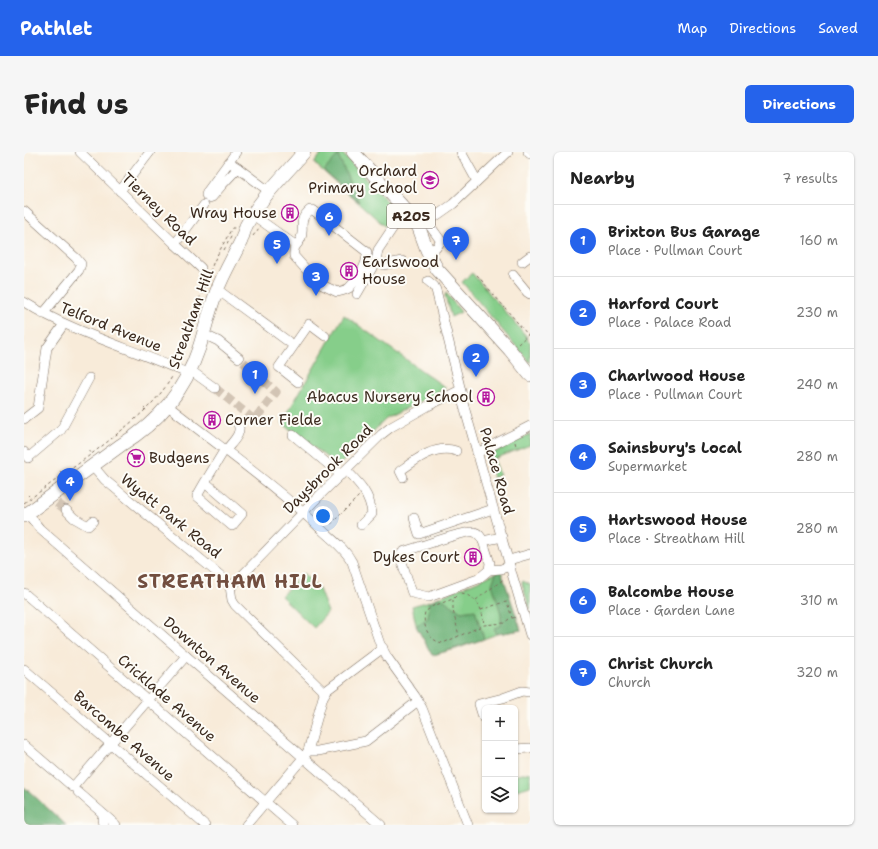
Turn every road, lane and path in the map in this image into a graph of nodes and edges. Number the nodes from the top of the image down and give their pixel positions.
1 (80, 152) edge
2 (150, 152) edge
3 (236, 152) edge
4 (304, 152) edge
5 (461, 152) edge
6 (508, 152) edge
7 (528, 152) edge
8 (356, 153) edge
9 (530, 154) edge
10 (229, 162) junction
11 (238, 168) junction
12 (477, 181) junction
13 (120, 191) junction
14 (270, 192) junction
15 (204, 205) dead end
16 (407, 210) junction
17 (24, 211) edge
18 (257, 220) junction
19 (423, 225) junction
20 (237, 229) dead end
21 (235, 230) dead end
22 (251, 239) dead end
23 (175, 244) junction
24 (295, 245) junction
25 (224, 250) dead end
26 (530, 256) edge
27 (376, 261) junction
28 (402, 261) dead end
29 (522, 262) dead end
30 (206, 271) junction
31 (477, 275) dead end
32 (513, 275) dead end
33 (428, 281) dead end
34 (210, 288) junction
35 (357, 294) dead end
36 (530, 294) edge
37 (24, 302) edge
38 (197, 305) dead end
39 (43, 314) junction
40 (193, 318) dead end
41 (64, 324) junction
42 (203, 334) junction
43 (530, 334) edge
44 (528, 335) junction
45 (325, 336) dead end
46 (294, 345) junction
47 (510, 350) junction
48 (239, 358) tunnel mouth
49 (176, 368) junction
50 (189, 372) junction
51 (530, 375) edge
52 (89, 378) dead end
53 (298, 382) dead end
54 (215, 388) tunnel mouth
55 (462, 396) junction
56 (168, 406) junction
57 (24, 418) edge
58 (237, 422) dead end
59 (530, 426) edge
60 (294, 435) dead end
61 (226, 449) junction
62 (89, 450) dead end
63 (456, 450) dead end
64 (24, 452) edge
65 (91, 453) dead end
66 (477, 453) junction
67 (93, 466) junction
68 (60, 471) dead end
69 (343, 472) junction
70 (62, 473) dead end
71 (403, 477) dead end
72 (205, 482) junction
73 (364, 490) junction
74 (493, 509) junction
75 (66, 510) tunnel mouth
76 (25, 512) edge
77 (303, 513) junction
78 (414, 518) dead end
79 (93, 520) dead end
80 (331, 524) dead end
81 (361, 525) dead end
82 (502, 536) junction
83 (483, 541) junction
84 (530, 554) edge
85 (489, 570) junction
86 (510, 570) junction
87 (230, 586) junction
88 (24, 593) edge
89 (460, 593) dead end
90 (456, 595) dead end
91 (453, 599) junction
92 (476, 600) junction
93 (481, 610) junction
94 (519, 616) dead end
95 (513, 619) junction
96 (484, 625) junction
97 (530, 635) edge
98 (459, 636) junction
99 (383, 648) junction
100 (186, 656) junction
101 (24, 669) edge
102 (325, 693) junction
103 (530, 693) edge
104 (148, 700) junction
105 (418, 702) junction
106 (482, 714) edge
107 (110, 743) junction
108 (24, 745) edge
109 (530, 748) edge
110 (518, 749) edge
111 (306, 755) junction
112 (75, 789) junction
113 (266, 802) junction
114 (104, 815) junction
115 (103, 825) edge
116 (116, 825) edge
117 (205, 825) edge
118 (246, 825) edge
119 (292, 825) edge
120 (381, 825) edge
121 (468, 825) edge

1 - 13 street, Tierney Road
2 - 13 street
3 - 10 street
4 - 14 highway, Streatham Hill
5 - 12 street
6 - 12 street
7 - 9 street
8 - 16 highway, A205
10 - 11 street
10 - 11 street
11 - 14 street
12 - 19 street
13 - 23 street, Tierney Road
14 - 18 highway, Streatham Hill
15 - 23 street
16 - 19 highway, A205
16 - 27 street
17 - 39 street
18 - 22 path
18 - 24 street
18 - 34 highway, Streatham Hill
19 - 47 highway, A205
20 - 30 path, Streatham Hill
21 - 25 path
23 - 30 street, Tierney Road
24 - 24 street
26 - 29 street
27 - 28 street
27 - 35 street
30 - 38 path, Streatham Hill
31 - 44 path
32 - 36 street
33 - 55 street, Palace Road
34 - 42 highway, Streatham Hill
34 - 46 street
37 - 39 street, Telford Avenue
39 - 41 street, Telford Avenue
40 - 49 path, Streatham Hill
41 - 49 street, Telford Avenue
41 - 57 street
42 - 48 street
42 - 50 highway, Streatham Hill
43 - 44 path
44 - 47 path
45 - 46 street
46 - 53 street
47 - 51 highway, A205
49 - 50 street, Telford Avenue
49 - 76 path, Streatham Hill
50 - 54 street, Telford Avenue
50 - 56 highway, Streatham Hill
52 - 64 street
55 - 66 street, Palace Road
55 - 69 street, Daysbrook Road
56 - 61 street
56 - 67 highway, Streatham Hill
58 - 61 street
59 - 66 street
60 - 69 street
61 - 72 street
61 - 77 street
62 - 65 path
63 - 71 street
66 - 74 street, Palace Road
67 - 76 highway, Streatham Hill
67 - 87 street, Wyatt Park Road
68 - 70 path
69 - 73 street
69 - 77 street, Daysbrook Road
72 - 72 street
73 - 80 path
73 - 81 street
74 - 78 street
74 - 82 street, Palace Road
75 - 79 street
76 - 100 street, Downton Avenue
77 - 87 street, Daysbrook Road
77 - 99 street
82 - 83 street
82 - 86 street, Palace Road
83 - 85 street
83 - 85 street
84 - 86 street
85 - 86 street
86 - 92 path
86 - 97 street, Palace Road
87 - 102 street, Wyatt Park Road
88 - 104 street, Cricklade Avenue
89 - 92 path
90 - 91 path
91 - 98 path
91 - 98 path
92 - 93 path
93 - 95 path
93 - 96 path
94 - 95 path
95 - 96 path
96 - 98 path
99 - 102 street
99 - 105 street
100 - 104 street
100 - 111 street, Downton Avenue
101 - 107 street, Barcombe Avenue
102 - 111 street
103 - 106 street
104 - 107 street
104 - 113 street, Cricklade Avenue
105 - 111 street
105 - 121 street
107 - 112 street
107 - 117 street, Barcombe Avenue
108 - 112 street
109 - 110 street
111 - 113 street
111 - 120 street, Downton Avenue
112 - 114 street
113 - 118 street
113 - 119 street, Cricklade Avenue
114 - 115 street
114 - 116 street

